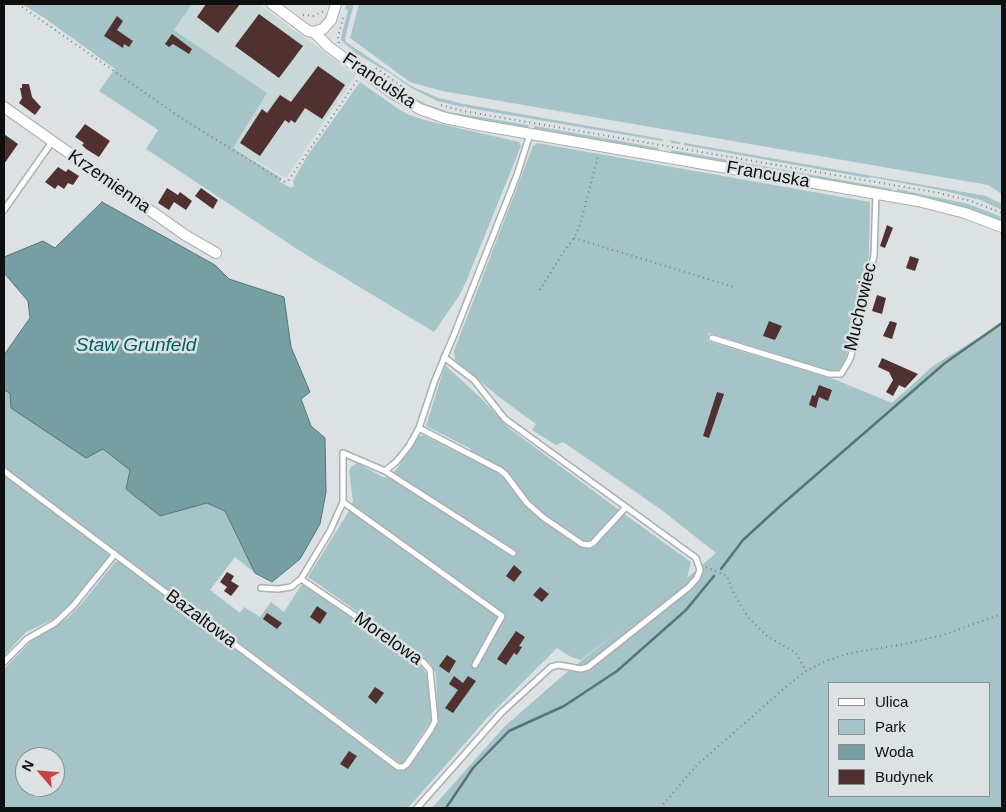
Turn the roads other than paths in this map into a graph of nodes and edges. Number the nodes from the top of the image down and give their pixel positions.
1 (272, 4) edge
2 (336, 4) edge
3 (314, 32) junction
4 (4, 107) edge
5 (530, 134) junction
6 (52, 142) junction
7 (876, 194) junction
8 (4, 210) edge
9 (1002, 227) edge
10 (216, 253) dead end
11 (712, 338) dead end
12 (444, 357) junction
13 (419, 428) junction
14 (4, 471) edge
15 (386, 471) junction
16 (343, 502) junction
17 (626, 507) junction
18 (513, 553) dead end
19 (115, 554) junction
20 (301, 579) junction
21 (261, 588) dead end
22 (4, 662) edge
23 (475, 665) dead end
24 (398, 766) joint
25 (417, 808) edge

1 - 3 street, Francuska
2 - 3 street
3 - 5 street, Francuska
4 - 6 street, Krzemienna
5 - 7 street, Francuska
5 - 12 lane
6 - 8 lane
6 - 10 street, Krzemienna
7 - 9 street, Francuska
7 - 11 lane, Muchowiec
12 - 13 lane
12 - 17 lane
13 - 15 lane
13 - 17 lane
14 - 19 lane, Bazaltowa
15 - 16 lane
15 - 18 lane
16 - 20 lane
16 - 23 lane
17 - 25 lane
19 - 22 lane
19 - 24 lane, Bazaltowa
20 - 21 lane
20 - 24 lane, Morelowa

